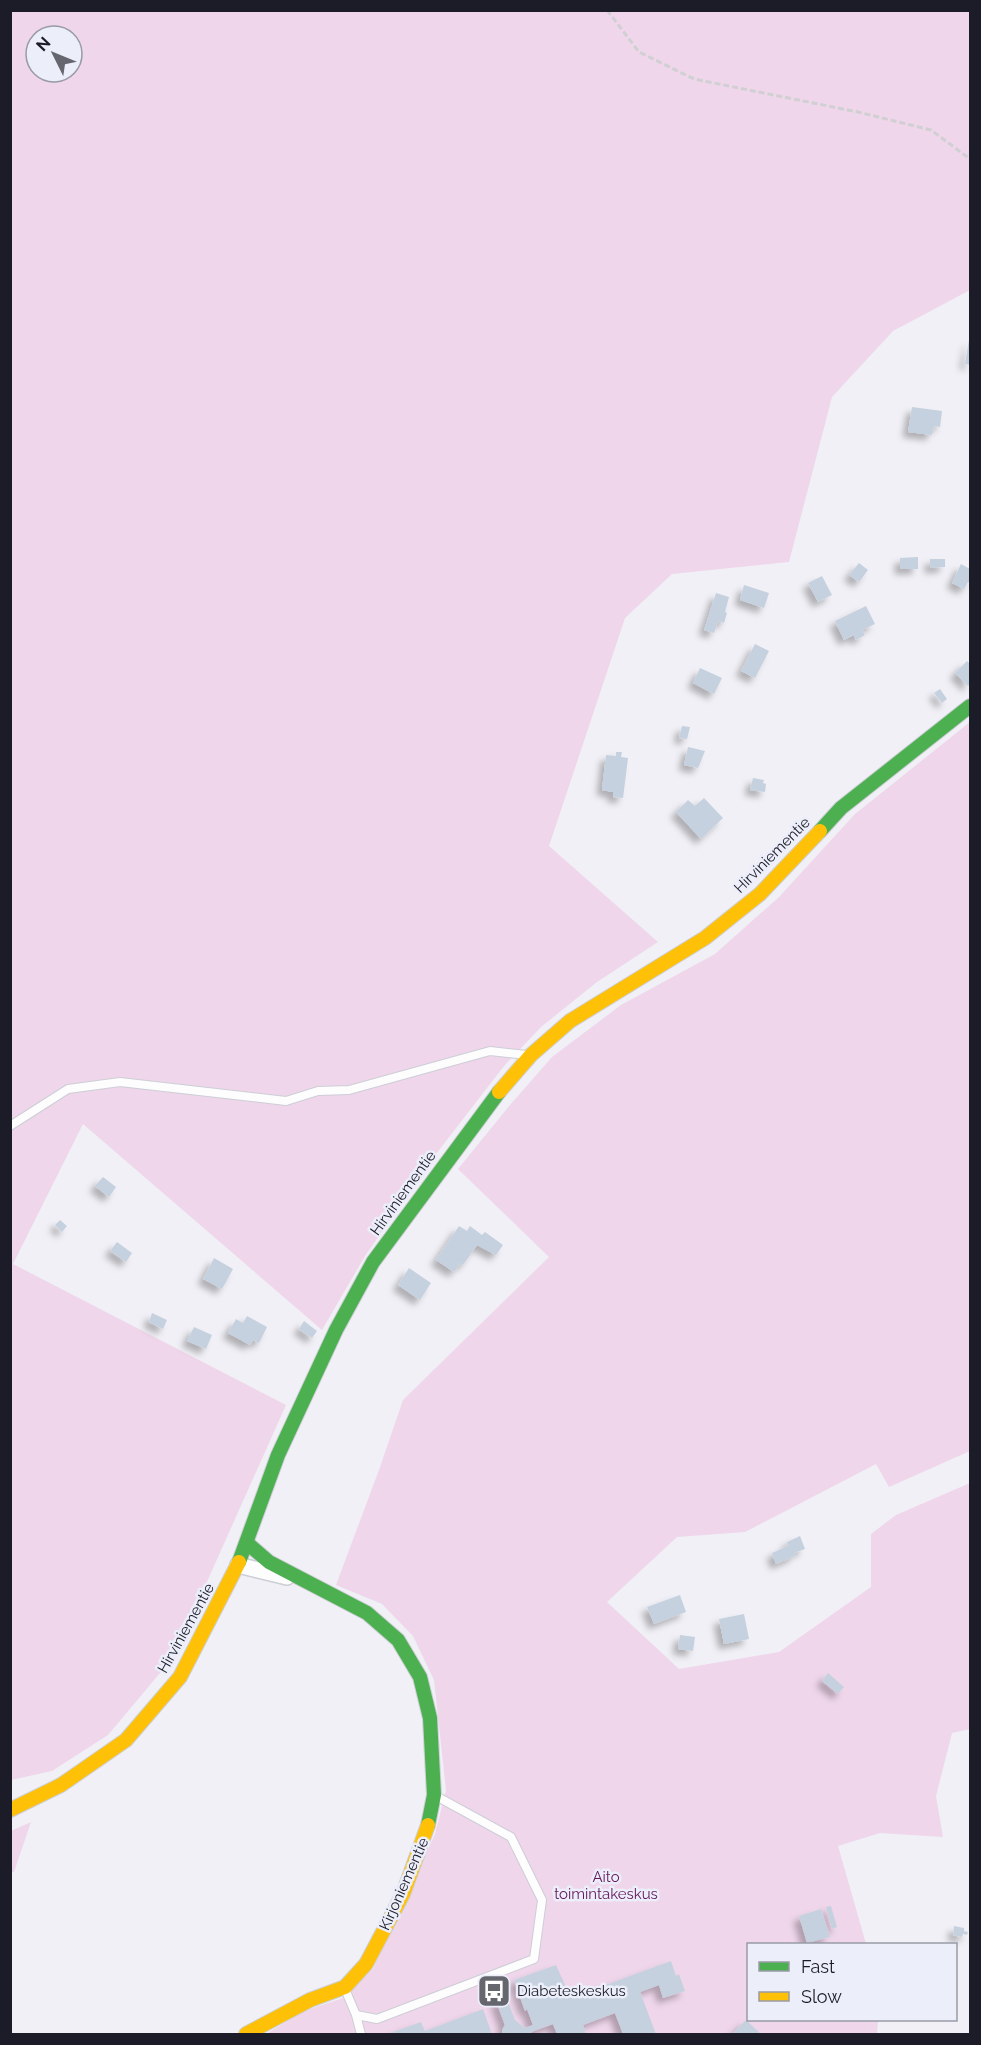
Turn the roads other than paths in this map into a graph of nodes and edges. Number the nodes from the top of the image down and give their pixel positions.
1 (970, 706) edge
2 (531, 1055) junction
3 (10, 1126) edge
4 (248, 1543) junction
5 (238, 1565) junction
6 (298, 1579) junction
7 (434, 1795) junction
8 (10, 1810) edge
9 (345, 1988) junction
10 (356, 2014) junction
11 (246, 2034) edge
12 (361, 2034) edge

1 - 2 street, Hirviniementie
2 - 3 lane
2 - 4 street, Hirviniementie
4 - 5 street, Hirviniementie
4 - 6 street, Kirjoniementie
5 - 6 street, Kirjoniementie
5 - 8 street, Hirviniementie
6 - 7 street, Kirjoniementie
7 - 9 street, Kirjoniementie
7 - 10 lane
9 - 10 lane
9 - 11 street, Kirjoniementie
10 - 12 lane

